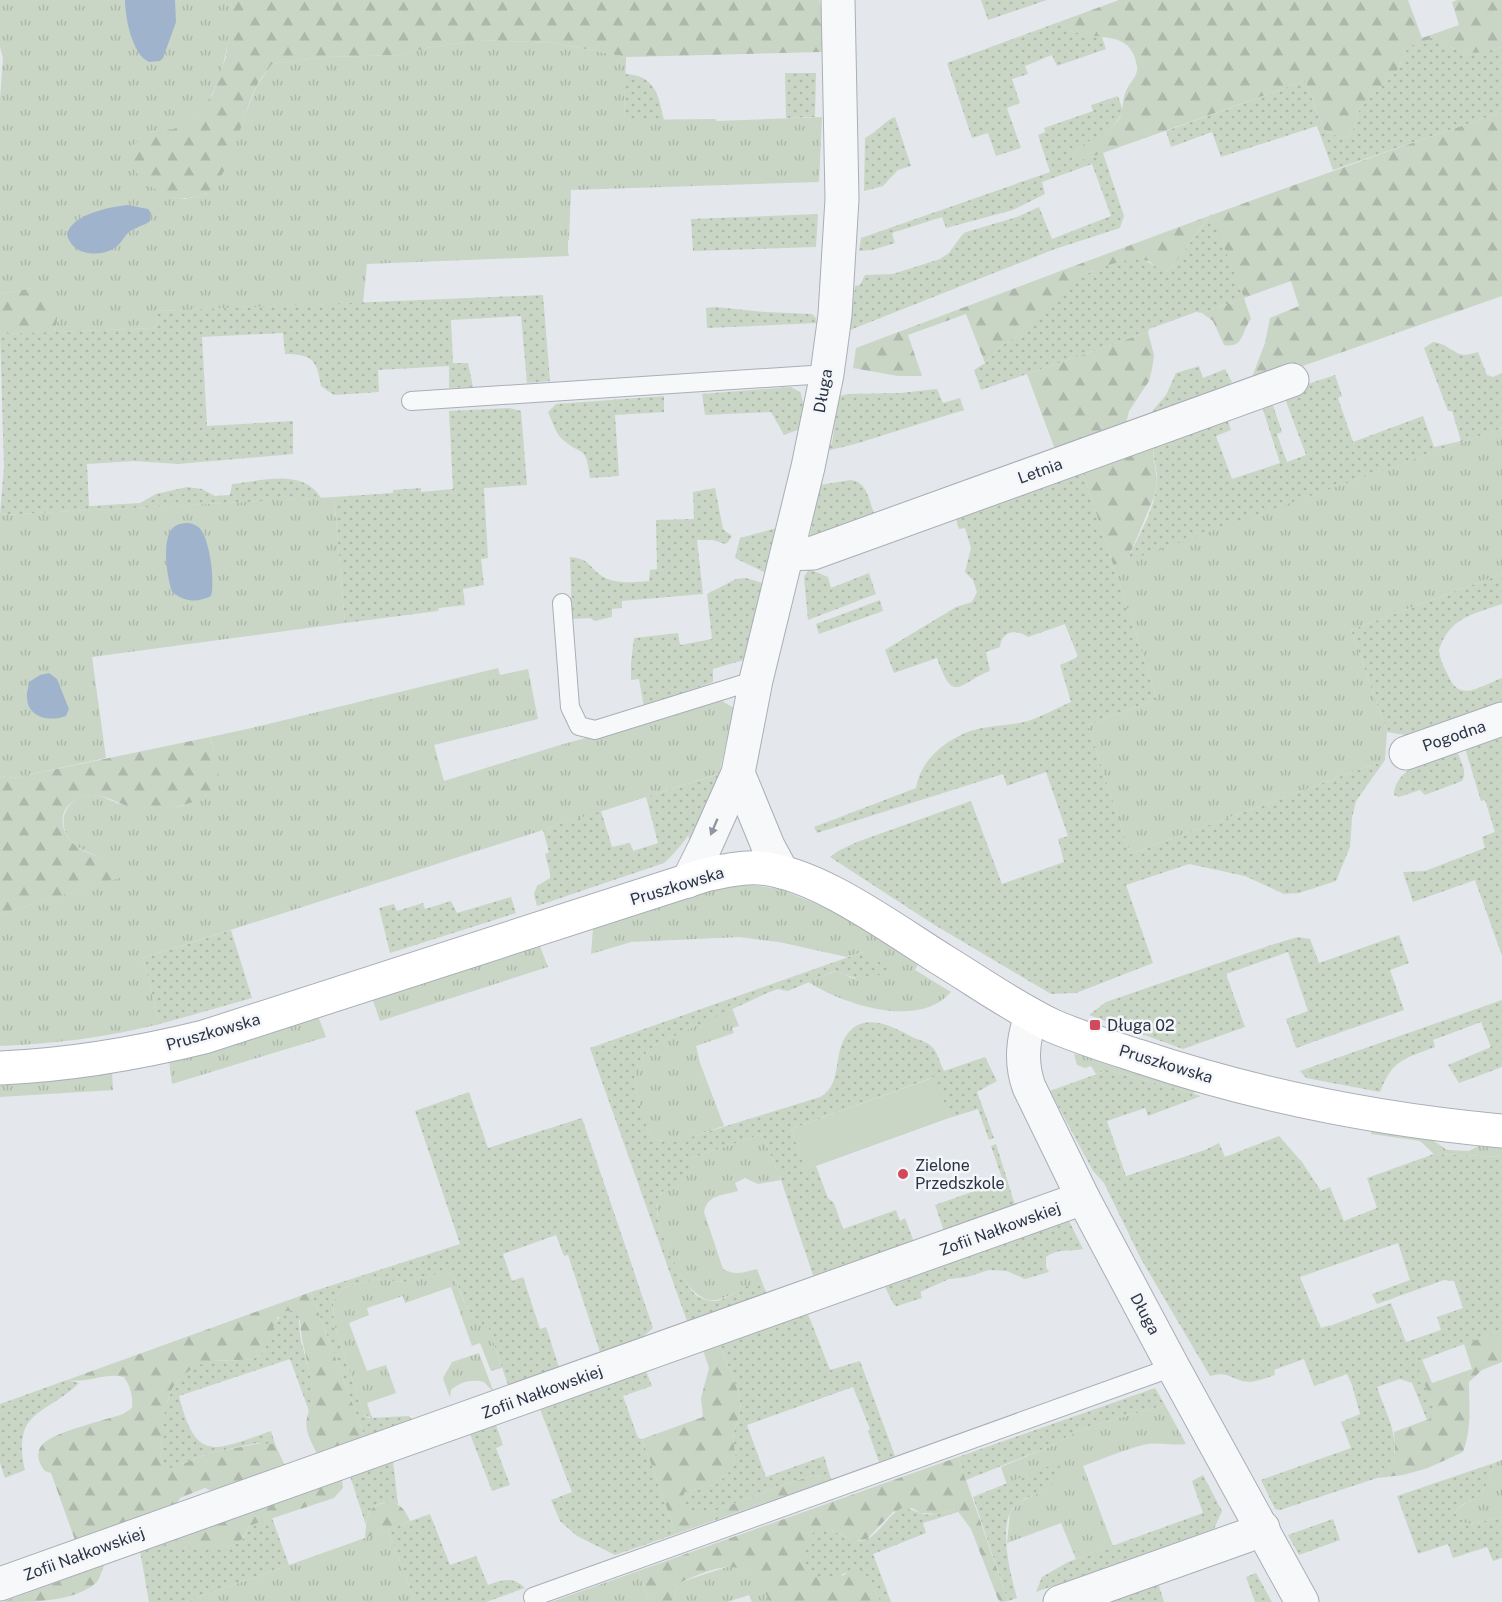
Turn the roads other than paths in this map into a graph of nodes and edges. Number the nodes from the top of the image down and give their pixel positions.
1 (838, 0) edge
2 (827, 374) junction
3 (1292, 380) dead end
4 (411, 401) dead end
5 (787, 554) junction
6 (562, 603) dead end
7 (756, 680) junction
8 (1502, 719) edge
9 (1406, 753) dead end
10 (738, 773) junction
11 (782, 872) junction
12 (688, 881) junction
13 (1031, 1015) junction
14 (0, 1068) edge
15 (1502, 1131) edge
16 (1083, 1198) junction
17 (1173, 1367) junction
18 (1263, 1528) junction
19 (0, 1584) edge
20 (533, 1597) dead end
21 (1060, 1602) edge
22 (1302, 1602) edge

1 - 2 street, Długa
2 - 4 lane
2 - 5 street, Długa
3 - 5 street, Letnia
5 - 7 street, Długa
6 - 7 lane
7 - 10 street, Długa
8 - 9 street, Pogodna
10 - 11 street
10 -> 12 street, Długa
11 - 12 street, Pruszkowska
11 - 13 street, Pruszkowska
12 - 14 street, Pruszkowska
13 - 15 street, Pruszkowska
13 - 16 street, Długa
16 - 17 street, Długa
16 - 19 street, Zofii Nałkowskiej
17 - 18 street, Długa
17 - 20 lane
18 - 21 street
18 - 22 street, Długa

